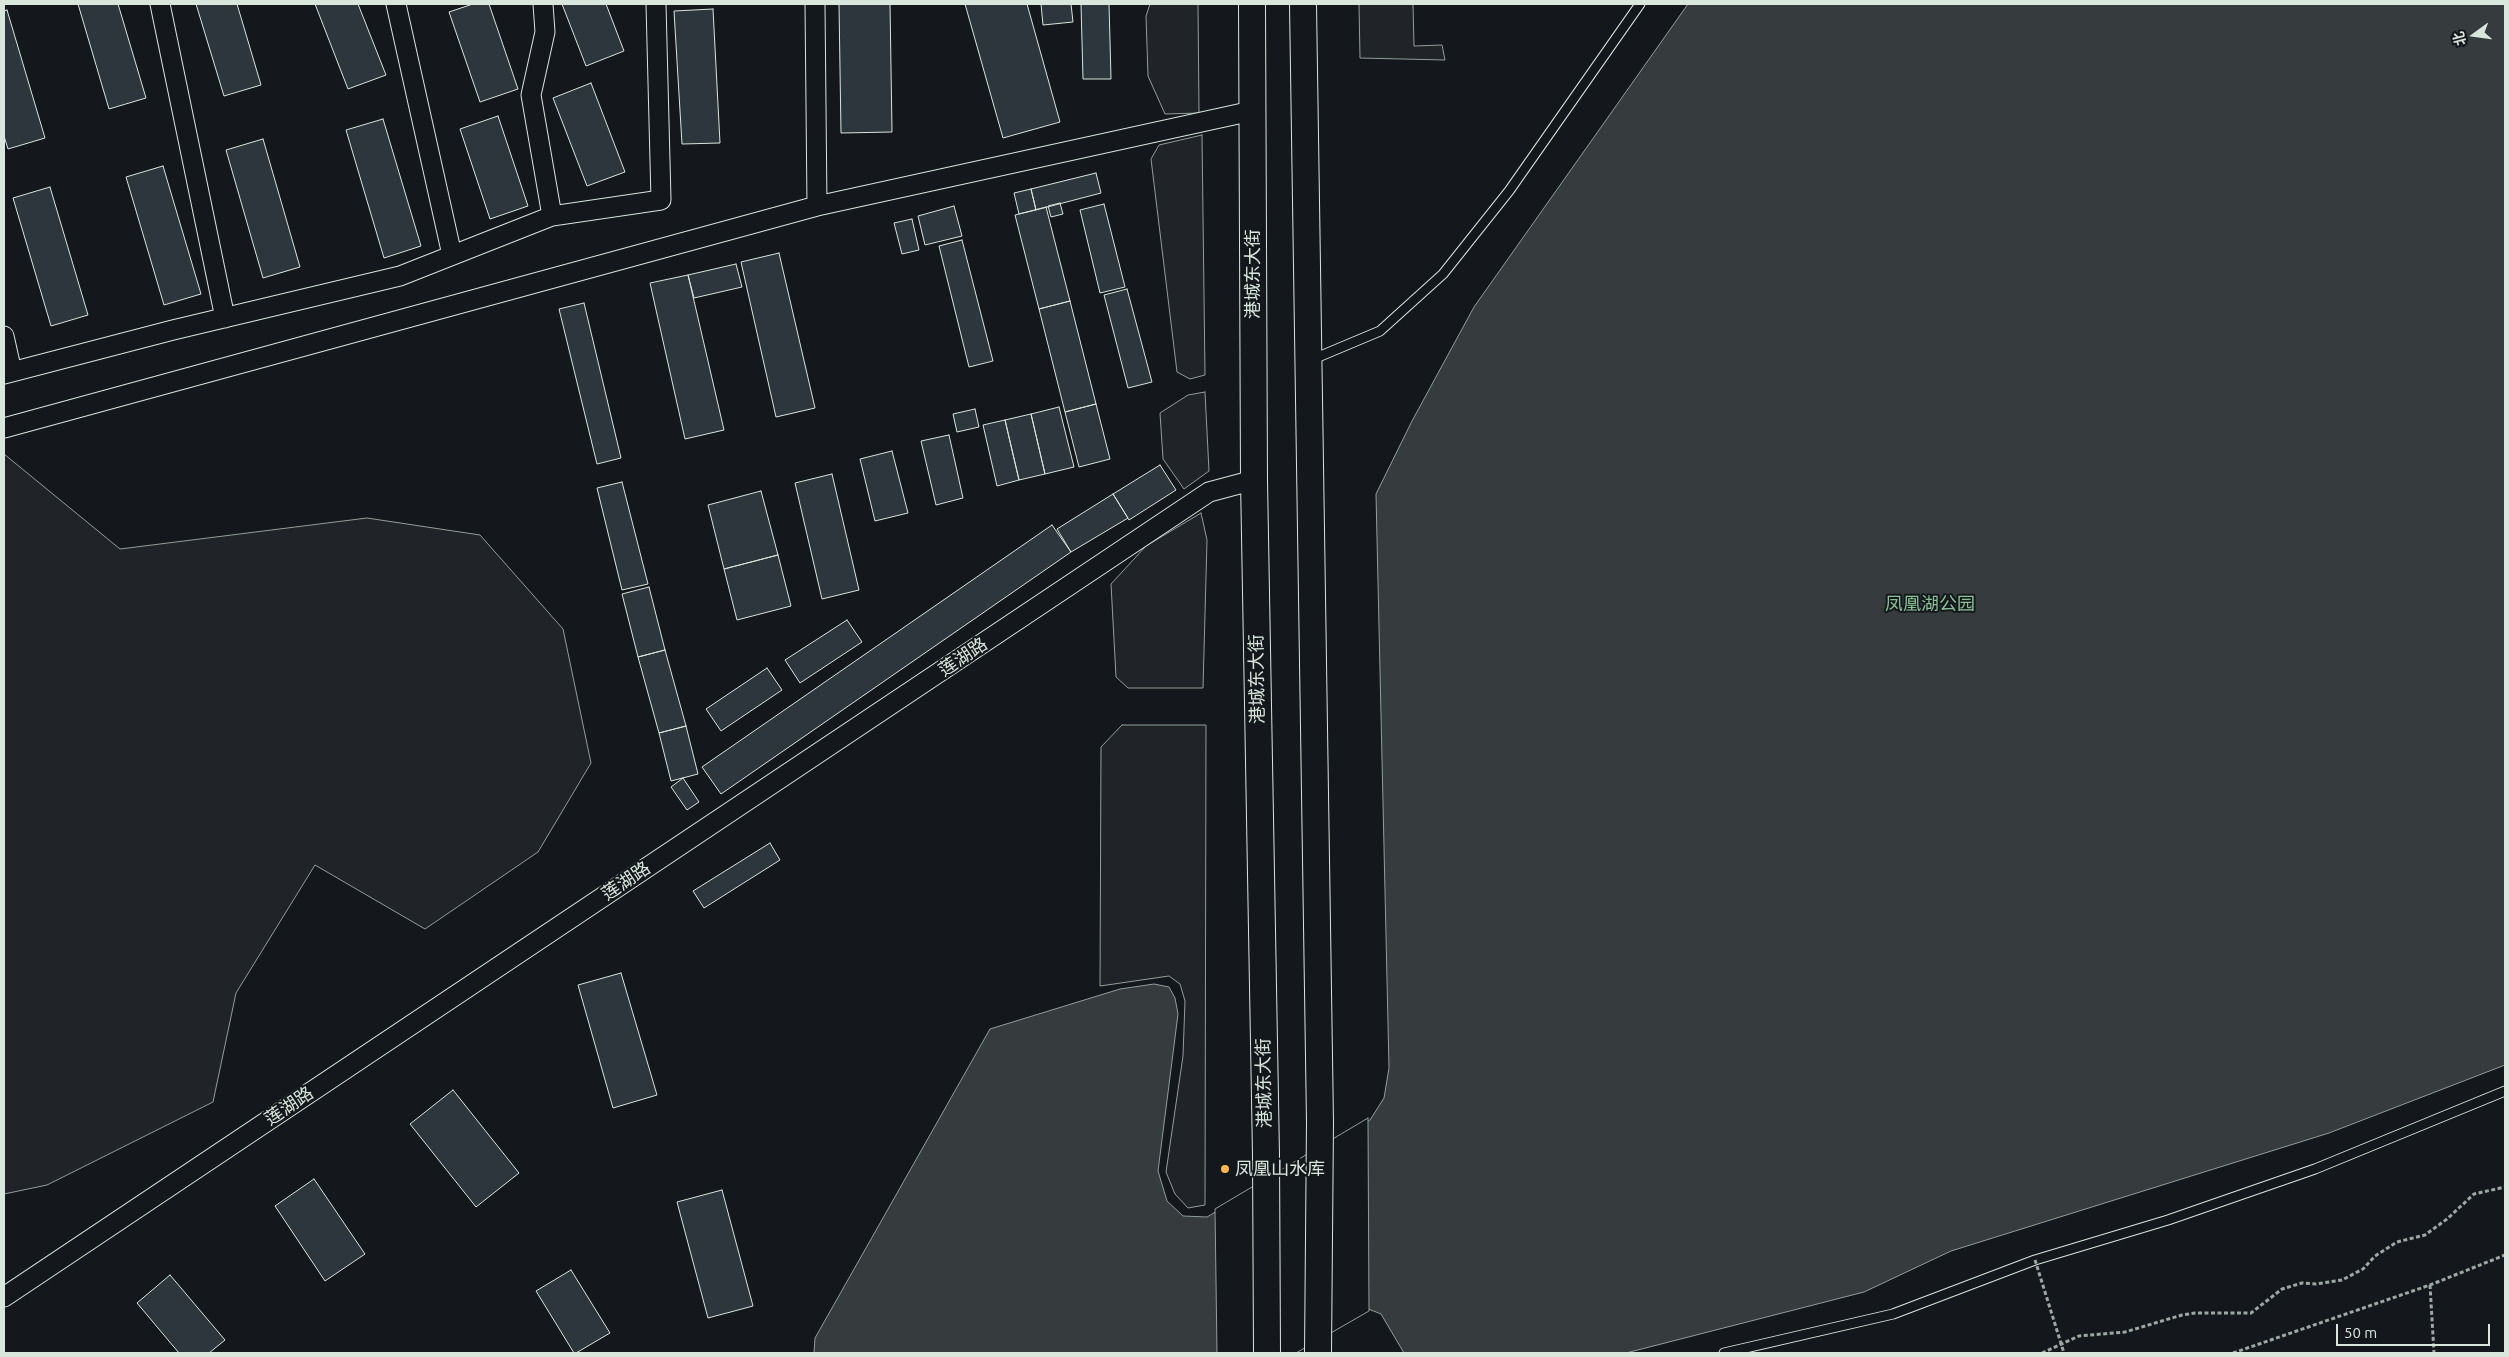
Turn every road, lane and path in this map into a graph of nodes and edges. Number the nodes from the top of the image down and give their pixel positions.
1 (160, 4) edge
2 (396, 4) edge
3 (543, 4) edge
4 (656, 4) edge
5 (815, 4) edge
6 (1252, 4) edge
7 (1303, 4) edge
8 (1640, 4) edge
9 (1252, 111) junction
10 (817, 206) junction
11 (552, 216) junction
12 (452, 255) junction
13 (225, 318) junction
14 (4, 336) edge
15 (1307, 362) junction
16 (8, 373) edge
17 (4, 428) edge
18 (1254, 480) junction
19 (2505, 1091) edge
20 (2505, 1187) edge
21 (2505, 1255) edge
22 (2035, 1260) junction
23 (2430, 1285) junction
24 (4, 1297) edge
25 (1266, 1353) edge
26 (1318, 1353) edge
27 (1724, 1353) edge
28 (2042, 1353) edge
29 (2064, 1353) edge
30 (2233, 1353) edge
31 (2434, 1353) edge

1 - 13 street
2 - 12 street
3 - 11 street
4 - 11 street
5 - 10 street
6 - 9 main road, 港城东大街
7 - 15 main road
8 - 15 lane
9 - 10 street
9 - 18 main road, 港城东大街
10 - 17 street
11 - 12 street
12 - 13 street
13 - 16 street
14 - 16 street
15 - 26 main road
18 - 24 street, 莲湖路
18 - 25 main road, 港城东大街
19 - 22 lane
20 - 28 path
21 - 23 path
22 - 27 lane
22 - 29 path, bridge
23 - 30 path
23 - 31 path

